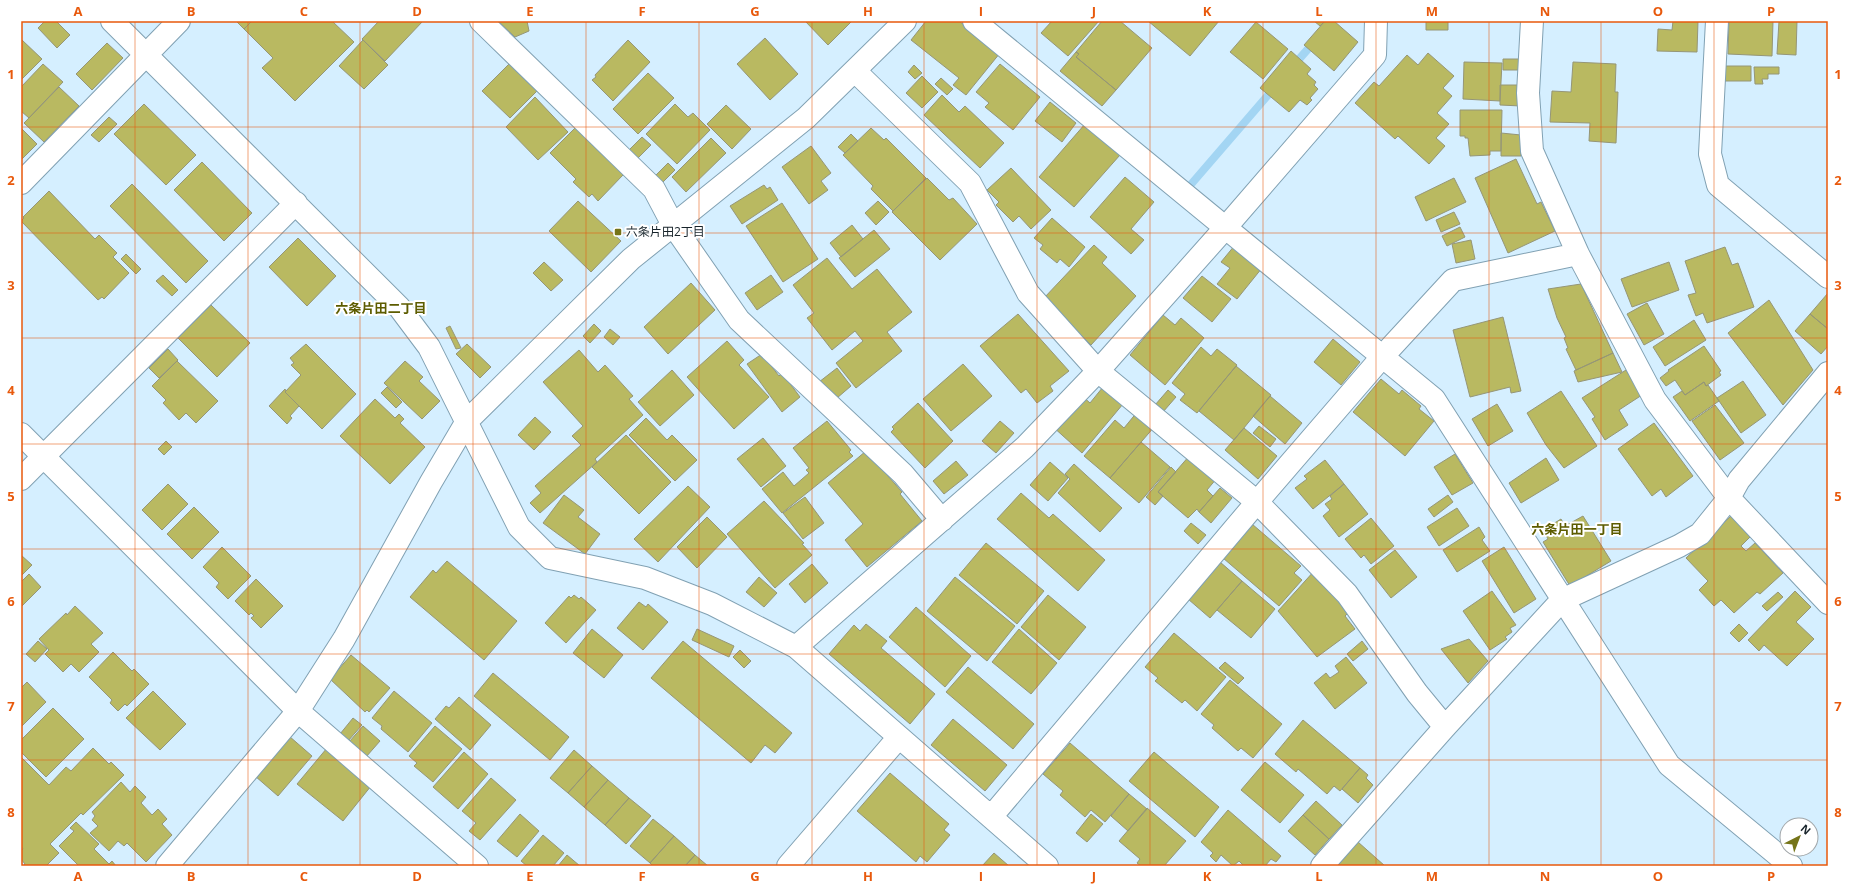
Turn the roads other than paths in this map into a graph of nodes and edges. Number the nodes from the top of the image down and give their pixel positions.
1 (112, 21) edge
2 (179, 21) edge
3 (481, 21) edge
4 (905, 21) edge
5 (974, 21) edge
6 (1376, 21) edge
7 (1532, 21) edge
8 (1717, 21) edge
9 (146, 55) junction
10 (855, 71) junction
11 (21, 183) edge
12 (296, 203) junction
13 (673, 225) junction
14 (1226, 227) junction
15 (1578, 254) junction
16 (1828, 277) edge
17 (1382, 357) junction
18 (1098, 371) junction
19 (1828, 373) edge
20 (467, 421) junction
21 (21, 434) edge
22 (44, 456) junction
23 (21, 480) edge
24 (1729, 498) junction
25 (1257, 502) junction
26 (942, 520) junction
27 (1562, 600) junction
28 (1828, 603) edge
29 (796, 646) junction
30 (298, 711) junction
31 (1445, 726) junction
32 (899, 737) junction
33 (991, 817) junction
34 (167, 866) edge
35 (477, 866) edge
36 (788, 866) edge
37 (1047, 866) edge
38 (1322, 866) edge
39 (1791, 866) edge

1 - 9 street
2 - 9 street
3 - 13 street
4 - 10 street
5 - 14 street
6 - 14 street
7 - 15 street
8 - 16 street
9 - 11 street
9 - 12 street
10 - 13 street
10 - 18 street
12 - 20 street
12 - 22 street
13 - 20 street
13 - 26 street
14 - 17 street
14 - 18 street
15 - 17 street
15 - 24 street
17 - 25 street
17 - 27 street
18 - 25 street
18 - 26 street
19 - 24 street
20 - 29 street
20 - 30 street
21 - 22 street
22 - 23 street
22 - 30 street
24 - 27 street
24 - 28 street
25 - 31 street
25 - 33 street
26 - 29 street
27 - 31 street
27 - 39 street
29 - 32 street
30 - 34 street
30 - 35 street
31 - 38 street
32 - 33 street
32 - 36 street
33 - 37 street

